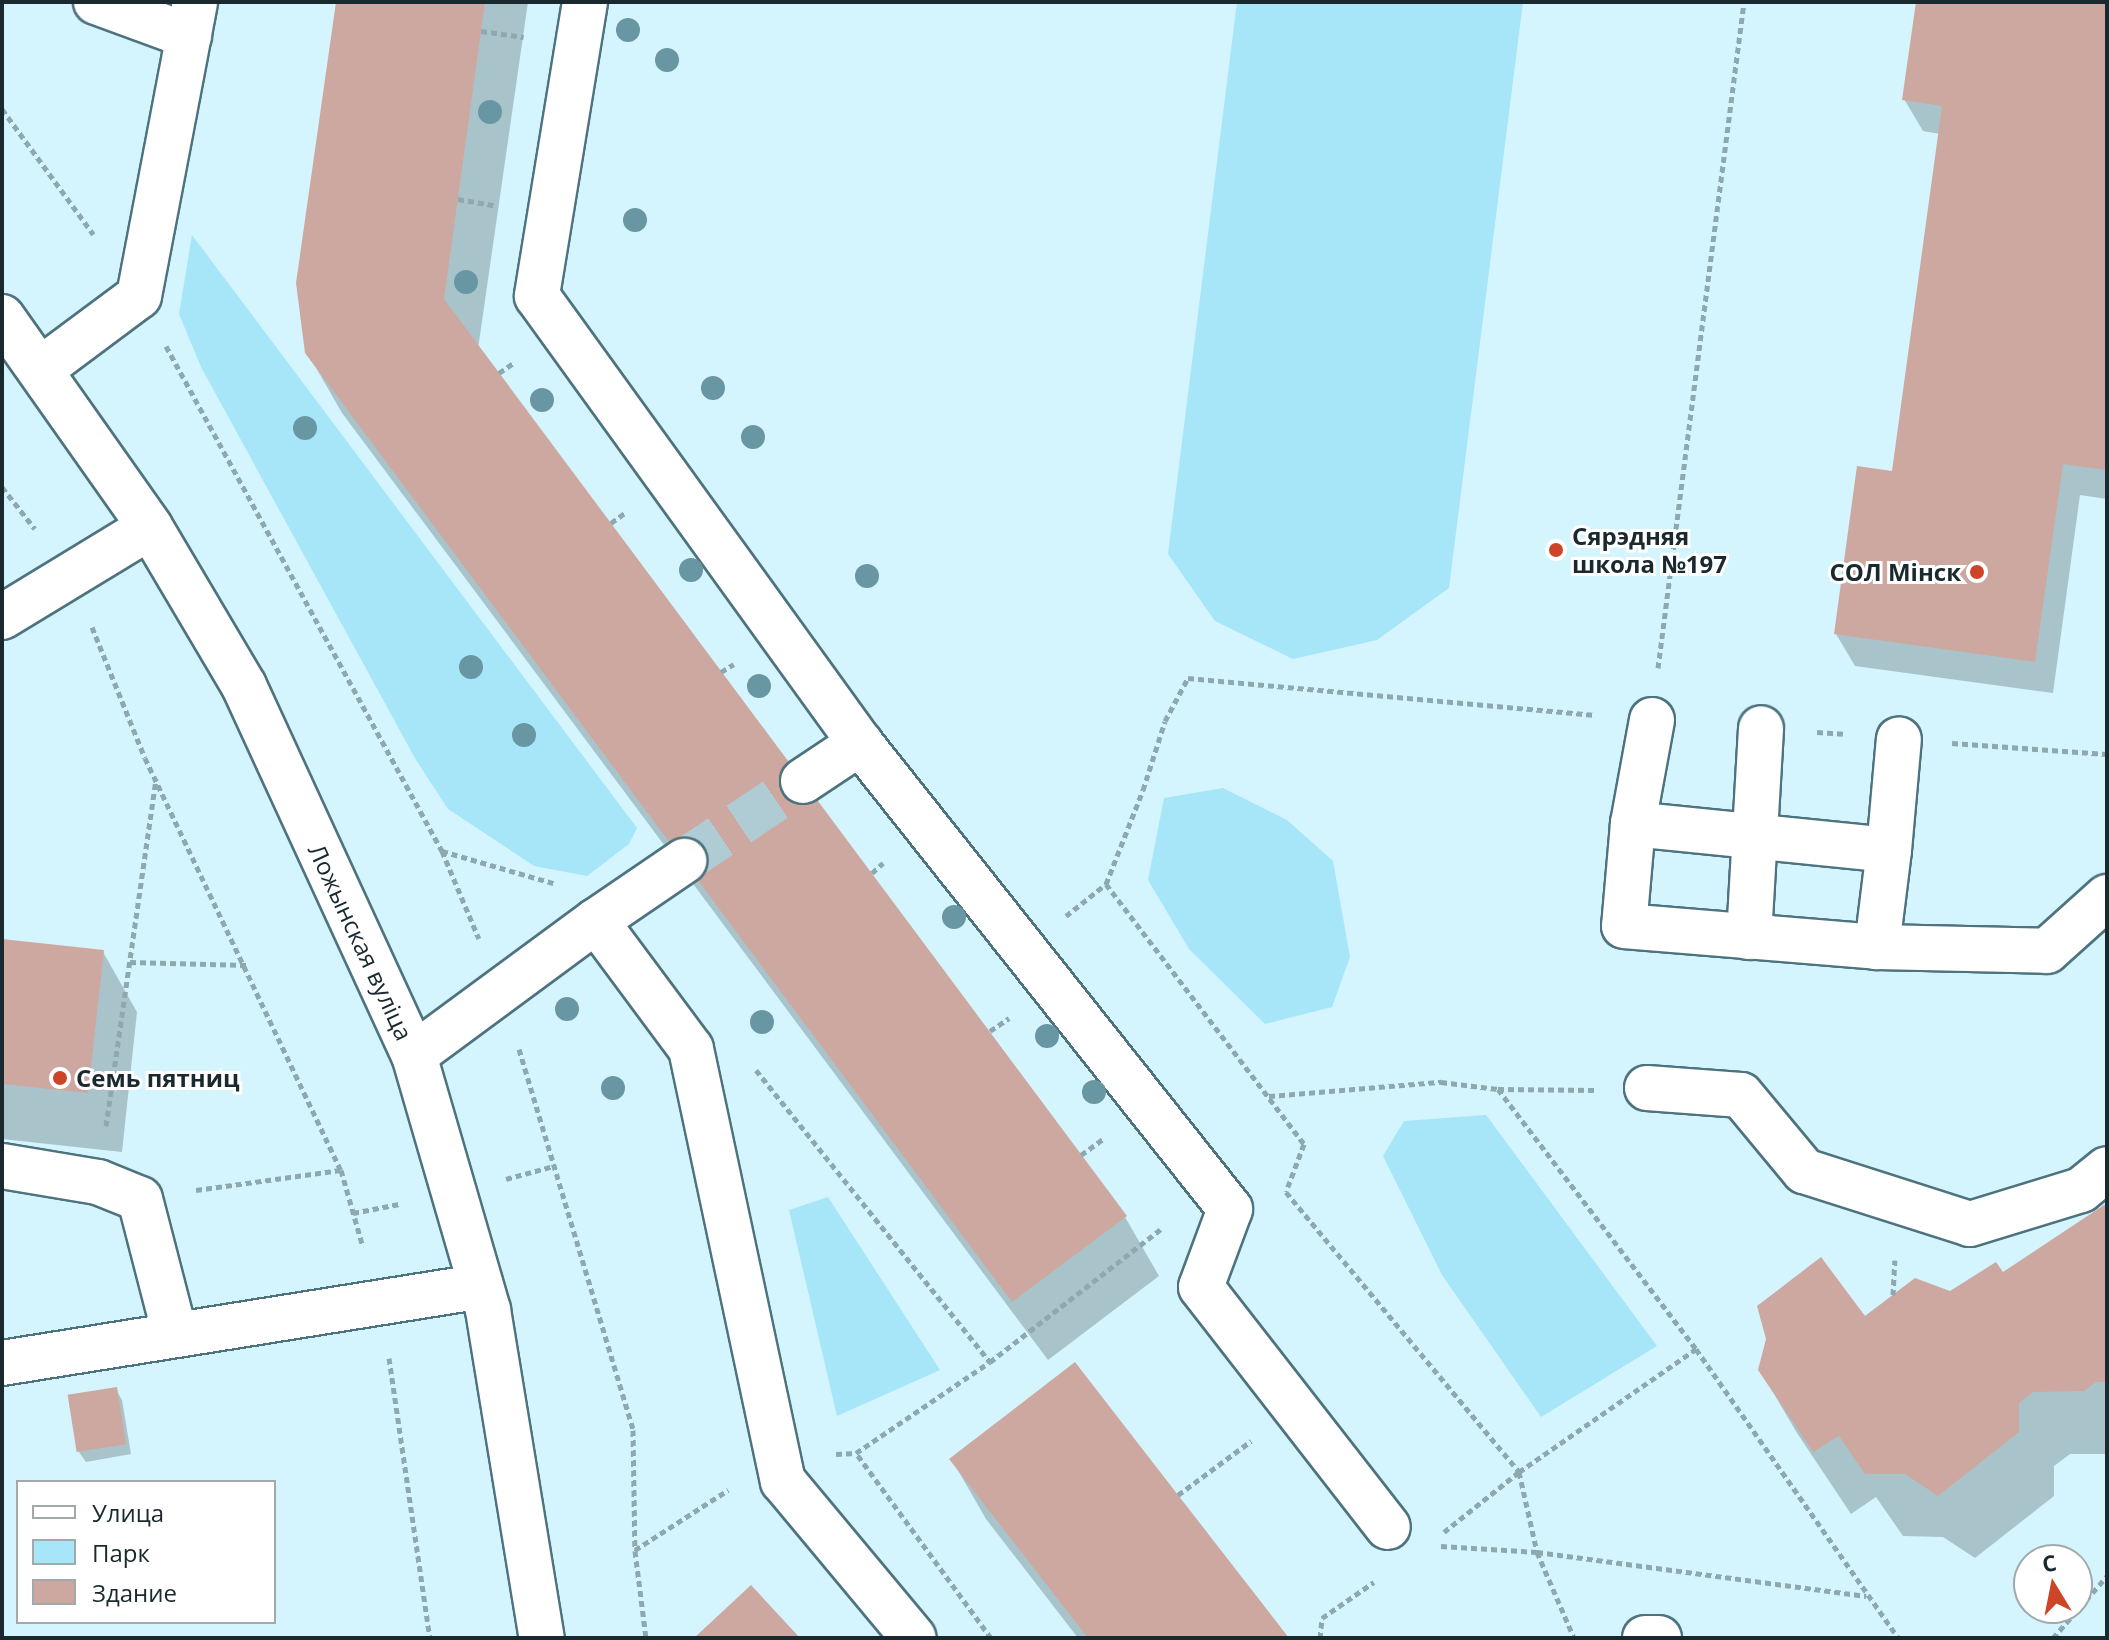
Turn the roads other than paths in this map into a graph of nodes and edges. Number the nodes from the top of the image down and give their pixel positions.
1 (96, 2) edge
2 (585, 2) edge
3 (192, 19) edge
4 (2, 317) edge
5 (41, 369) junction
6 (150, 527) junction
7 (2, 617) edge
8 (1652, 720) road end
9 (1761, 728) road end
10 (1899, 739) road end
11 (860, 743) junction
12 (803, 781) tunnel mouth
13 (1633, 824) junction
14 (1755, 834) junction
15 (1889, 850) junction
16 (684, 861) tunnel mouth
17 (2107, 897) edge
18 (596, 921) junction
19 (1749, 937) junction
20 (1877, 947) junction
21 (414, 1055) junction
22 (1647, 1088) road end
23 (2, 1166) edge
24 (2107, 1169) edge
25 (481, 1286) junction
26 (175, 1334) junction
27 (2, 1363) edge
28 (1388, 1527) road end
29 (542, 1638) edge
30 (914, 1638) edge
31 (1645, 1638) edge
32 (1659, 1638) edge

1 - 3 street
2 - 11 street
3 - 5 street
4 - 5 street, Ложынская вуліца
5 - 6 street, Ложынская вуліца
6 - 7 street
6 - 21 street, Ложынская вуліца
8 - 13 street
9 - 14 street
10 - 15 street
11 - 12 street
11 - 28 street
13 - 14 street
13 - 19 street
14 - 15 street
14 - 19 street
15 - 20 street
16 - 18 street
17 - 20 street
18 - 21 street
18 - 30 street
19 - 20 street
21 - 25 street, Ложынская вуліца
22 - 24 street
23 - 26 street
25 - 26 street
25 - 29 street, Ложынская вуліца
26 - 27 street
31 - 32 street

